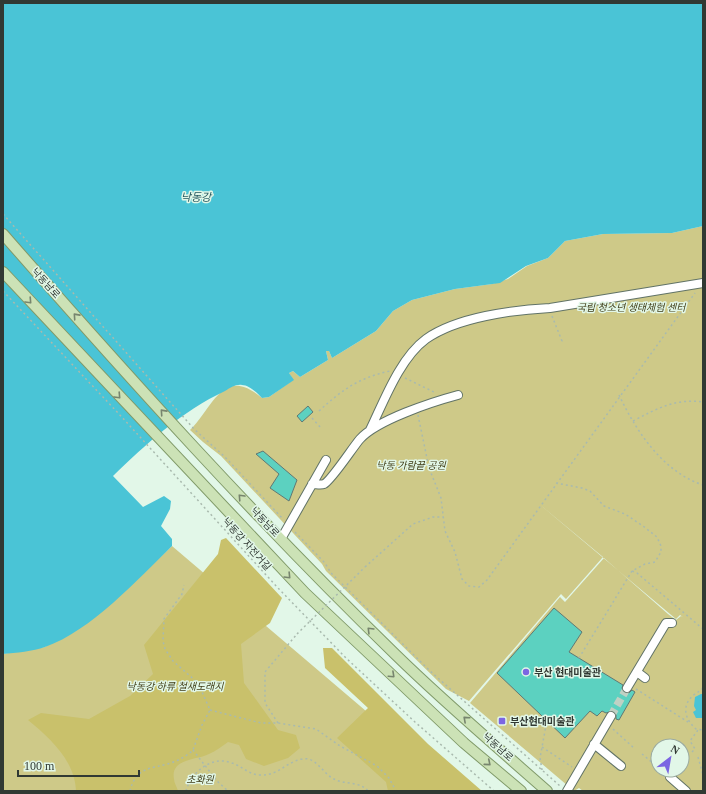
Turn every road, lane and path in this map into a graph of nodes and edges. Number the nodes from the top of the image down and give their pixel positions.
1 (3, 214) edge
2 (3, 234) edge
3 (3, 272) edge
4 (702, 283) edge
5 (3, 291) edge
6 (548, 308) junction
7 (560, 341) dead end
8 (399, 371) junction
9 (439, 395) dead end
10 (458, 395) dead end
11 (619, 395) junction
12 (703, 402) edge
13 (416, 410) junction
14 (319, 412) dead end
15 (312, 418) dead end
16 (633, 421) junction
17 (322, 429) dead end
18 (370, 430) junction
19 (326, 460) dead end
20 (556, 483) junction
21 (312, 484) junction
22 (703, 485) edge
23 (443, 517) junction
24 (288, 524) dead end
25 (293, 529) dead end
26 (281, 539) junction
27 (632, 571) junction
28 (184, 585) dead end
29 (672, 623) dead end
30 (703, 629) edge
31 (579, 658) dead end
32 (637, 672) junction
33 (645, 678) dead end
34 (703, 683) edge
35 (628, 686) joint
36 (210, 710) junction
37 (611, 716) tunnel mouth
38 (547, 720) dead end
39 (688, 722) junction
40 (278, 723) junction
41 (611, 728) dead end
42 (698, 730) junction
43 (703, 730) edge
44 (594, 744) junction
45 (542, 747) junction
46 (635, 749) dead end
47 (193, 750) junction
48 (692, 752) dead end
49 (642, 754) dead end
50 (698, 758) dead end
51 (650, 761) edge
52 (204, 765) junction
53 (621, 766) dead end
54 (572, 767) dead end
55 (543, 771) junction
56 (703, 775) edge
57 (671, 778) edge
58 (564, 788) edge
59 (130, 791) edge
60 (186, 791) edge
61 (228, 791) edge
62 (368, 791) edge
63 (396, 791) edge
64 (494, 791) edge
65 (521, 791) edge
66 (547, 791) edge
67 (686, 791) edge

1 - 24 path
26 -> 2 main road, 낙동남로
3 -> 65 main road, 낙동남로
4 - 6 street
4 - 11 path
5 - 64 path, 낙동강 자전거길
6 - 7 path
6 - 8 street
8 - 9 path
8 - 14 path
8 - 18 street
10 - 13 street
11 - 16 path
11 - 20 path
12 - 16 path
13 - 18 street
13 - 23 path
15 - 17 path
16 - 22 path
18 - 21 street
19 - 21 street
20 - 23 path
20 - 27 path
21 - 26 street
23 - 40 path, bridge
25 - 55 path
66 -> 26 main road, 낙동남로
27 - 30 path
27 - 31 path
28 - 36 path
29 - 32 street
32 - 33 street
32 - 35 street
34 - 39 path
35 - 39 path
36 - 40 path
36 - 47 path
37 - 44 street
38 - 45 path
39 - 42 path
40 - 63 path
41 - 46 path
42 - 43 path
42 - 48 path
44 - 53 street
44 - 58 street
45 - 54 path
45 - 55 path
47 - 52 path
47 - 59 path
49 - 51 path
50 - 56 path
52 - 60 path
52 - 61 path
52 - 62 path
55 - 58 path
57 - 67 street

